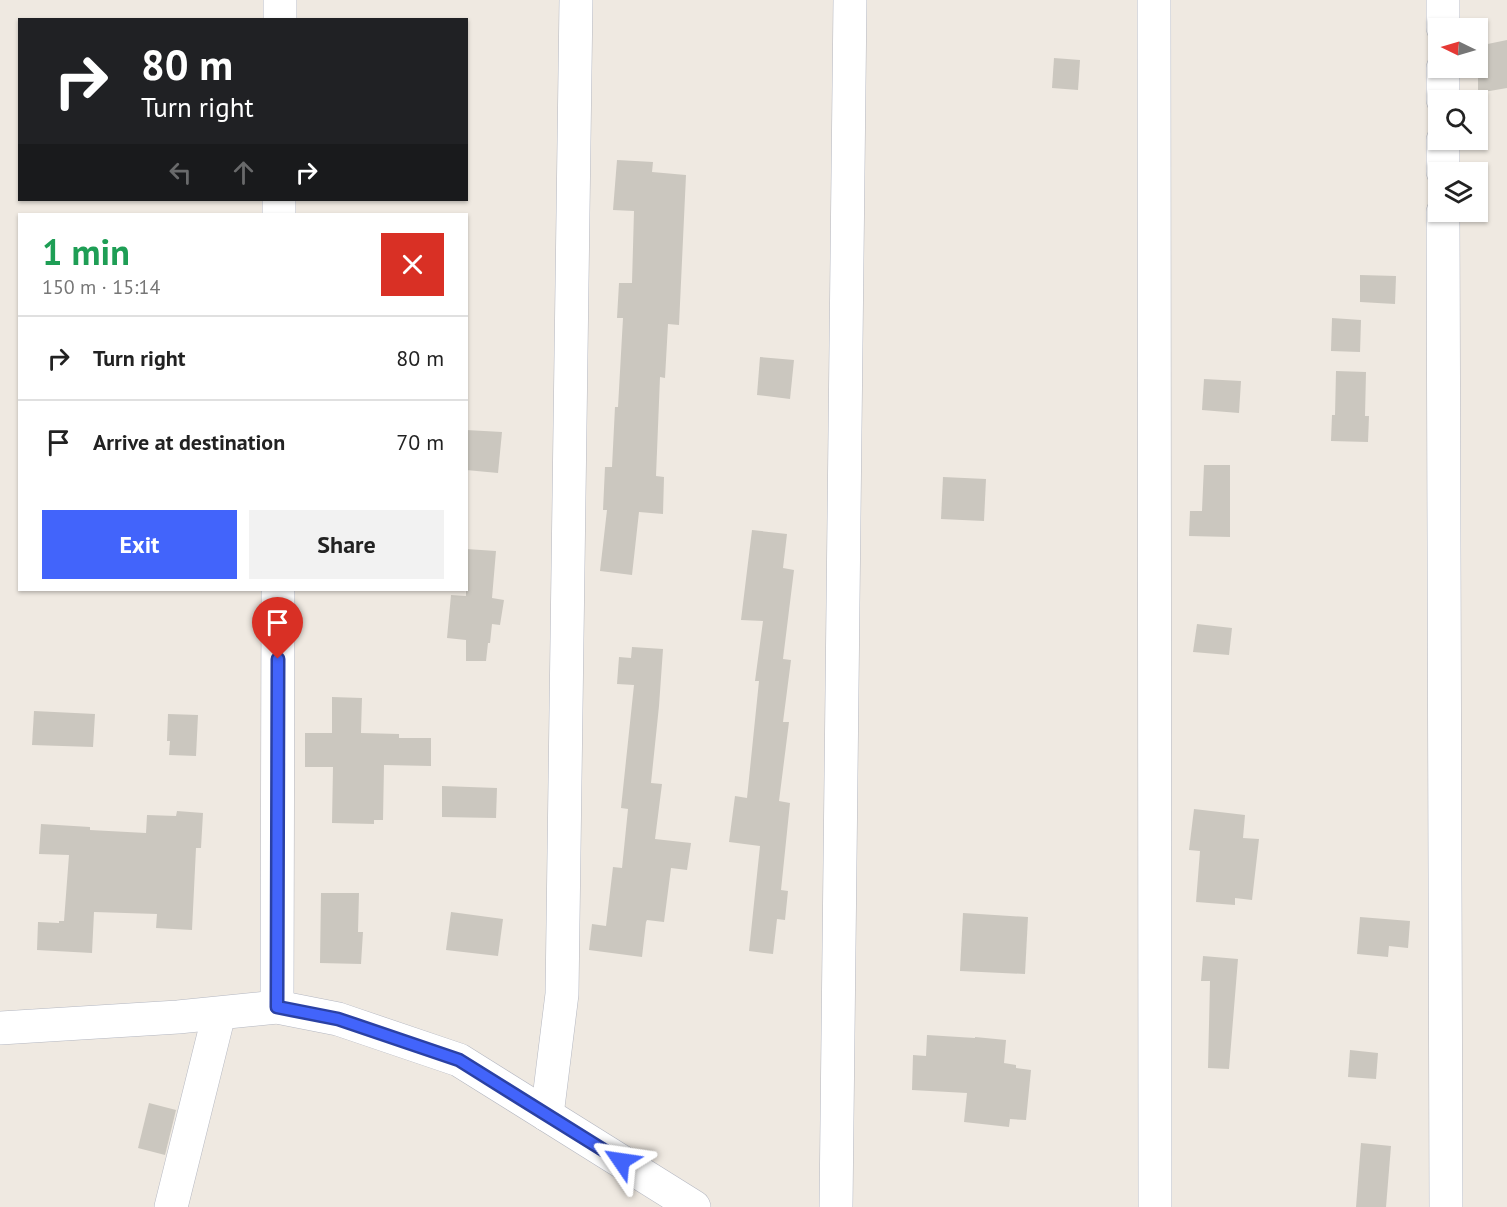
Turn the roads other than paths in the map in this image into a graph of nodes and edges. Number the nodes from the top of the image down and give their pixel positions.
1 (280, 0) edge
2 (576, 0) edge
3 (850, 0) edge
4 (1155, 0) edge
5 (1443, 0) edge
6 (280, 18) edge
7 (1443, 18) edge
8 (1443, 222) edge
9 (278, 591) edge
10 (277, 1007) junction
11 (219, 1014) junction
12 (0, 1028) edge
13 (547, 1115) junction
14 (171, 1207) edge
15 (694, 1207) edge
16 (836, 1207) edge
17 (1155, 1207) edge
18 (1446, 1207) edge

1 - 6 street
2 - 13 street
3 - 16 street
4 - 17 street
5 - 7 street
8 - 18 street
9 - 10 street
10 - 11 street
10 - 13 street
11 - 12 street
11 - 14 street
13 - 15 street

